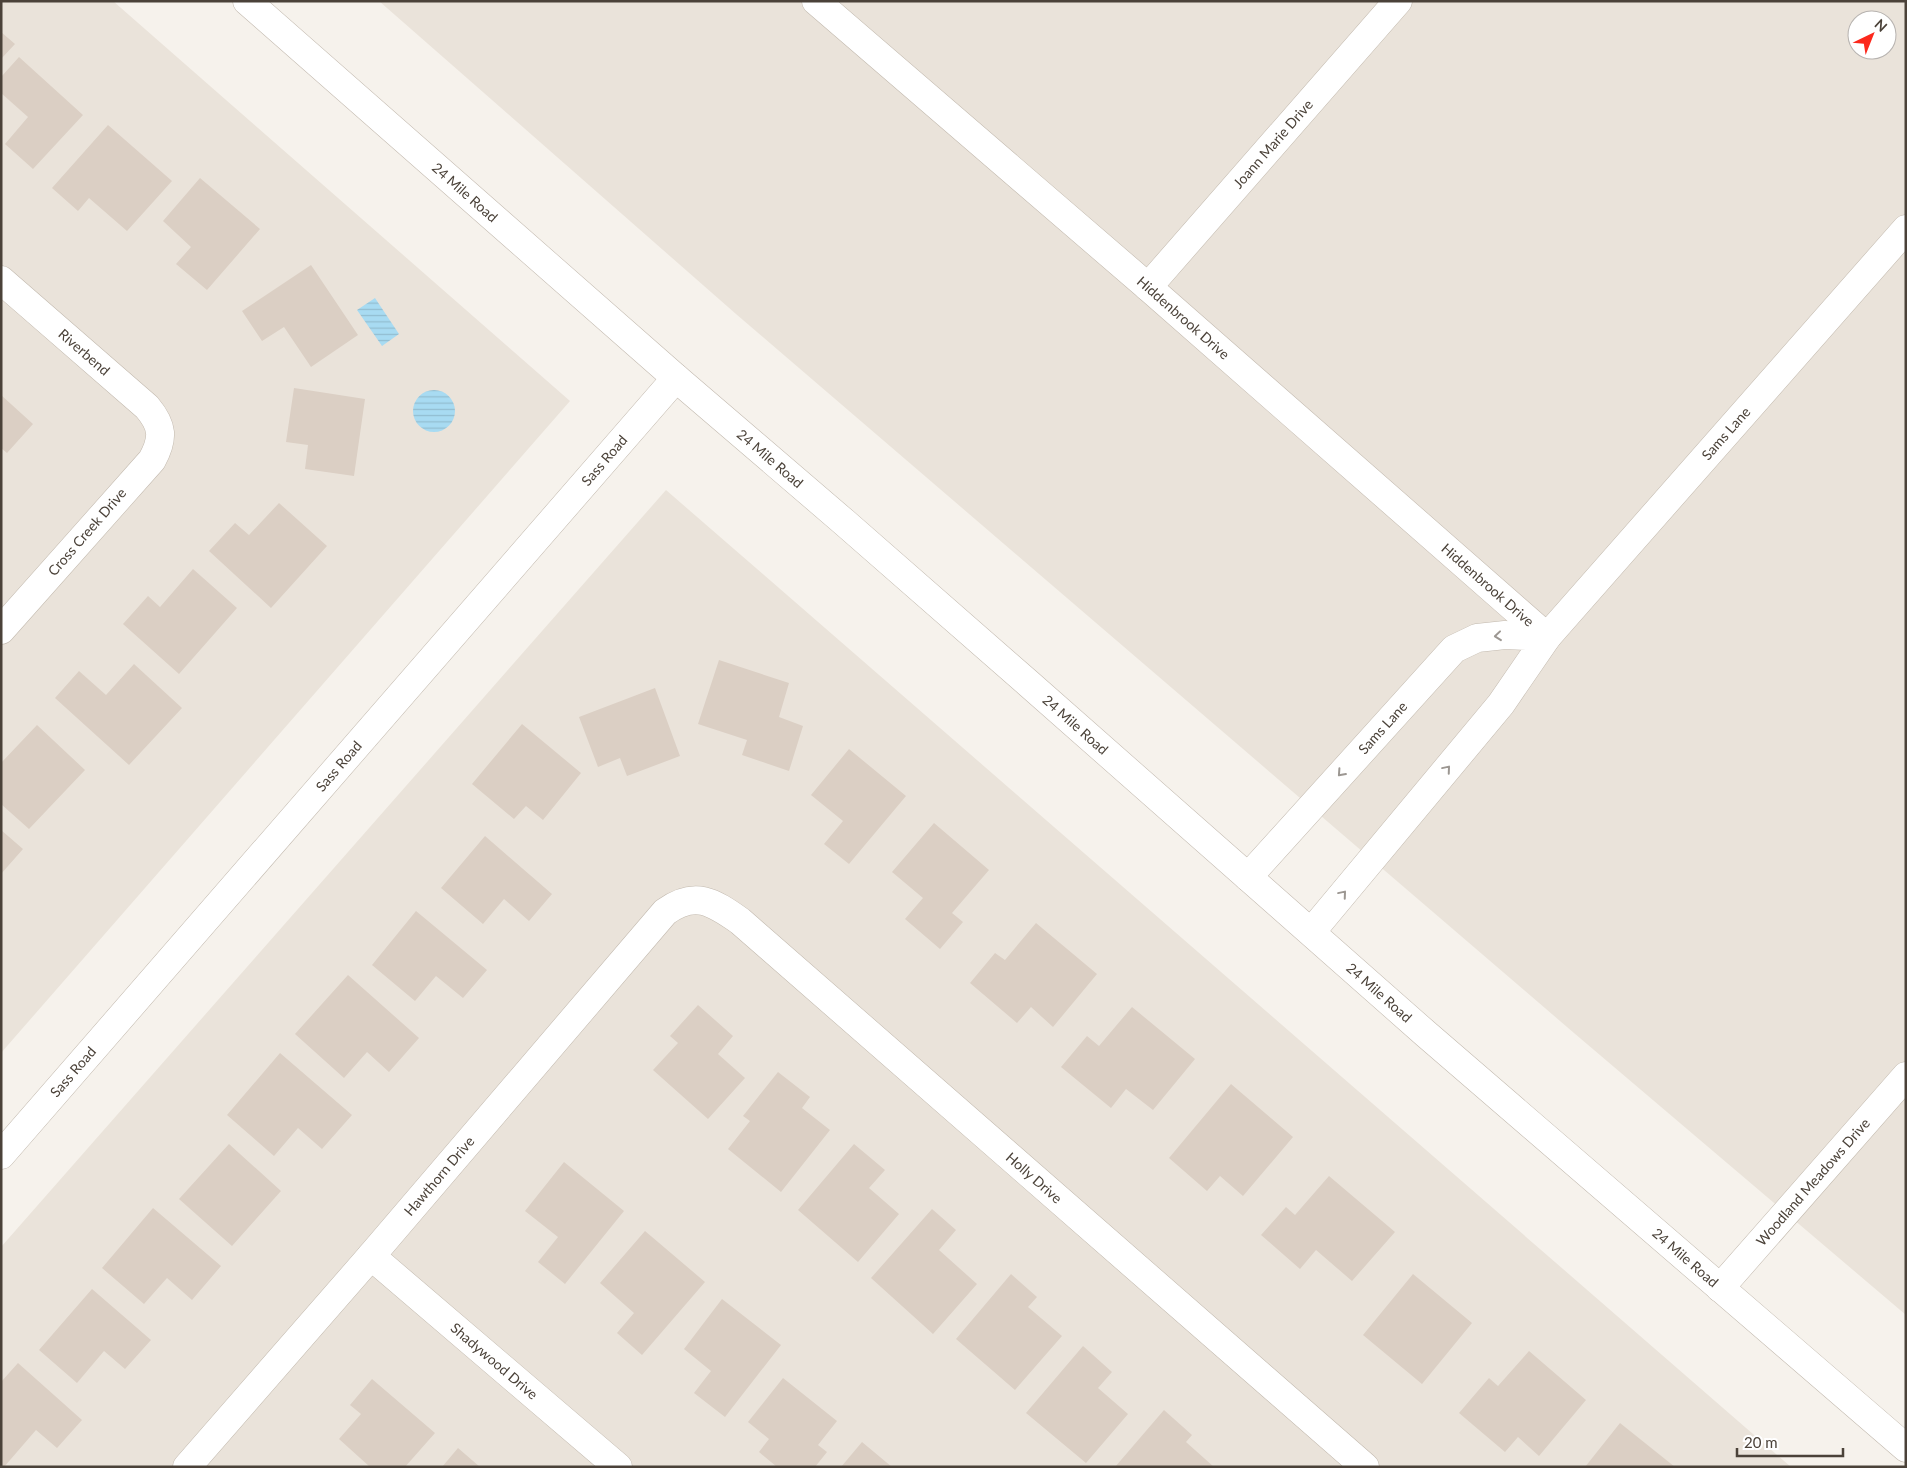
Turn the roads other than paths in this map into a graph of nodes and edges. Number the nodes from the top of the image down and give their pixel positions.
1 (247, 1) edge
2 (816, 1) edge
3 (1398, 1) edge
4 (1906, 229) edge
5 (1, 280) edge
6 (1148, 287) junction
7 (676, 378) junction
8 (160, 428) joint
9 (1, 630) edge
10 (1547, 637) junction
11 (1248, 877) junction
12 (697, 899) joint
13 (1312, 932) junction
14 (1906, 1076) edge
15 (1, 1155) edge
16 (371, 1256) junction
17 (1720, 1288) junction
18 (1906, 1448) edge
19 (187, 1467) edge
20 (618, 1467) edge
21 (1365, 1467) edge

1 - 7 street, 24 Mile Road
2 - 6 street, Hiddenbrook Drive
3 - 6 street, Joann Marie Drive
4 - 10 street, Sams Lane
5 - 8 street, Riverbend
6 - 10 street, Hiddenbrook Drive
7 - 11 street, 24 Mile Road
7 - 15 street, Sass Road
8 - 9 street, Cross Creek Drive
10 -> 11 street, Sams Lane
13 -> 10 street, Sams Lane
11 - 13 street, 24 Mile Road
12 - 16 street, Hawthorn Drive
12 - 21 street, Holly Drive
13 - 17 street, 24 Mile Road
14 - 17 street, Woodland Meadows Drive
16 - 19 street, Hawthorn Drive
16 - 20 street, Shadywood Drive
17 - 18 street, 24 Mile Road

